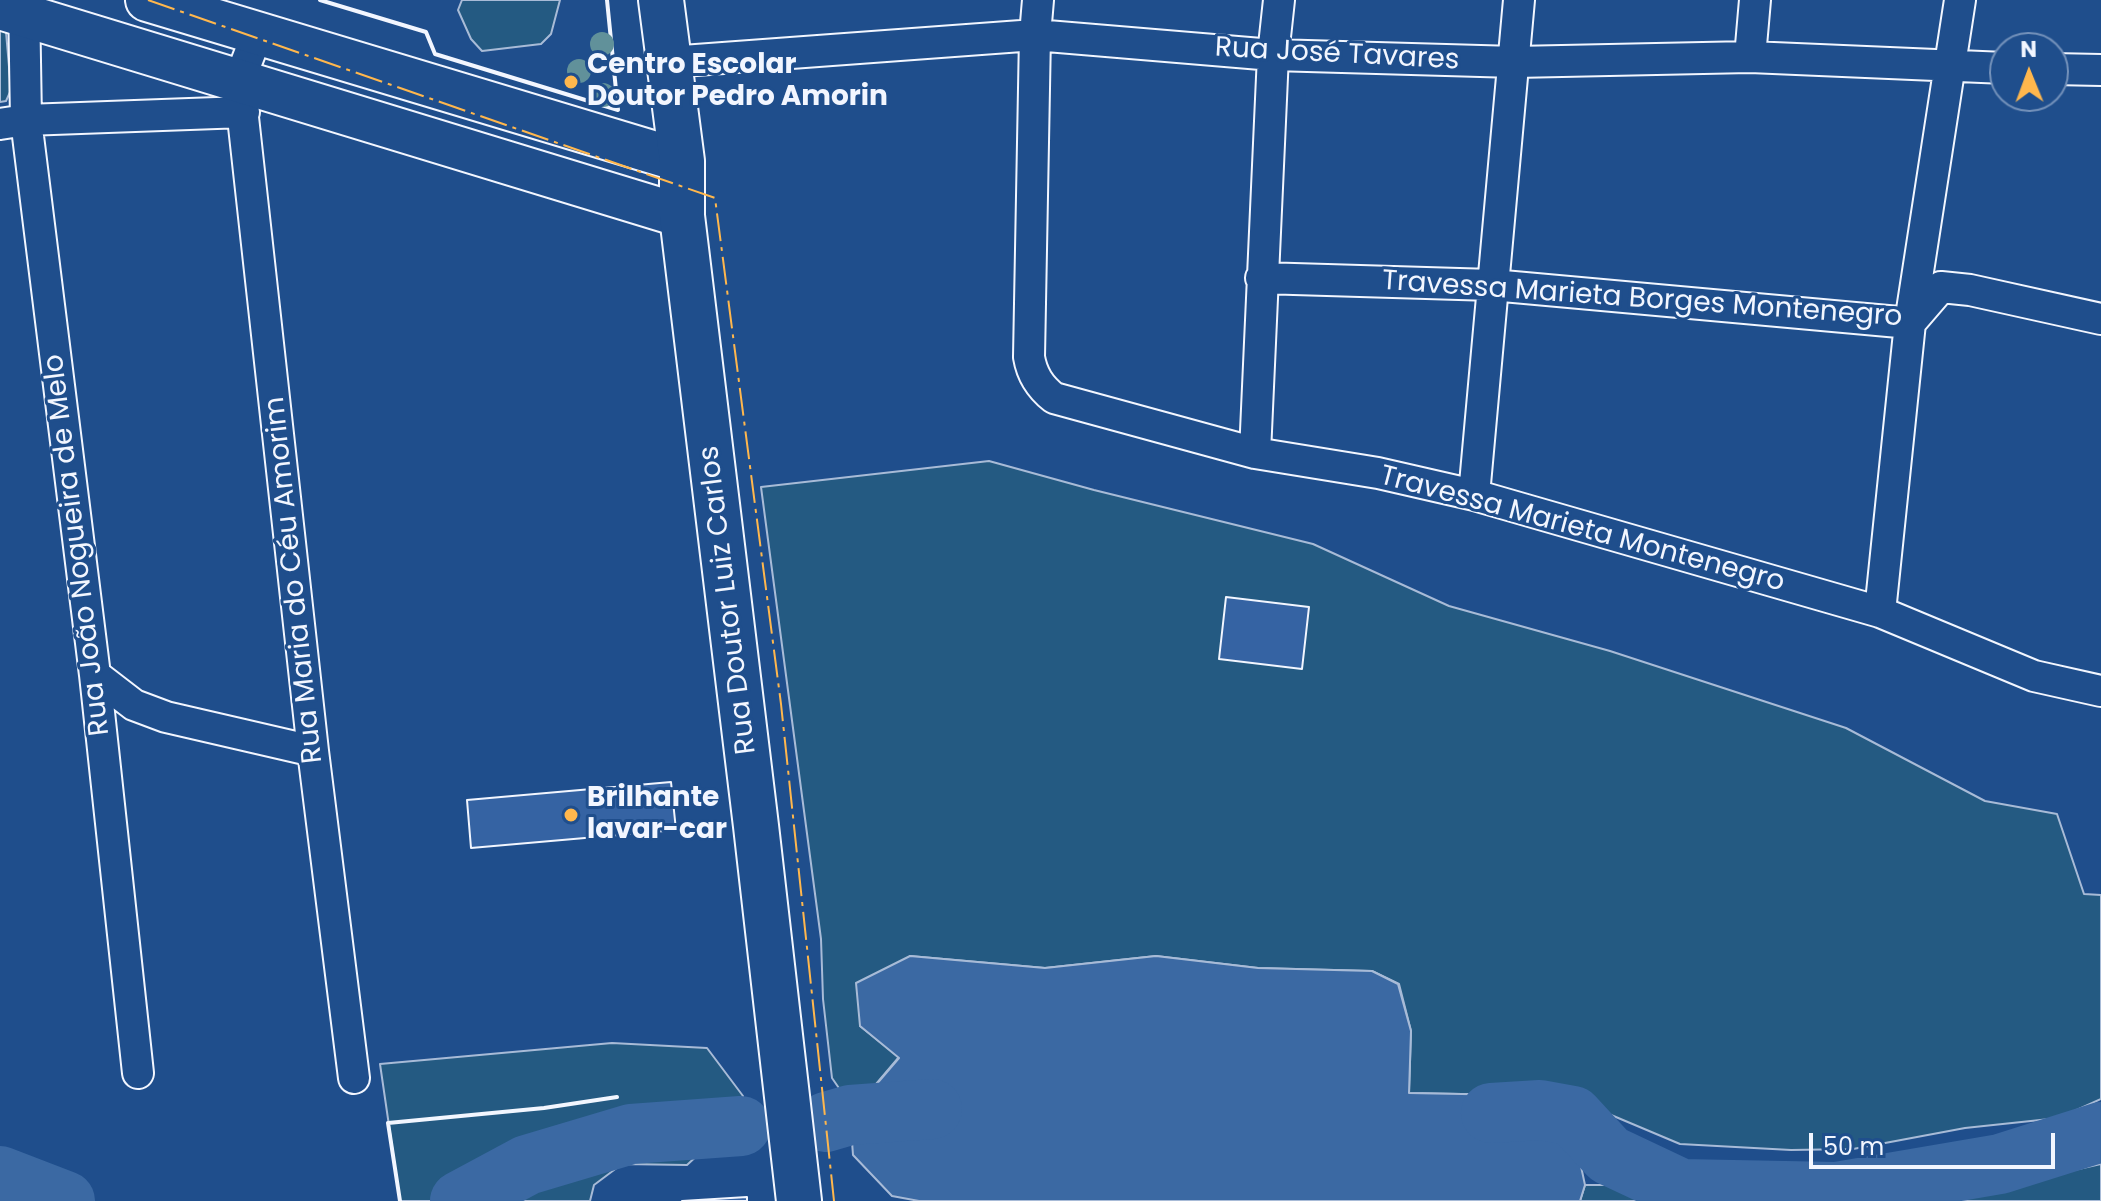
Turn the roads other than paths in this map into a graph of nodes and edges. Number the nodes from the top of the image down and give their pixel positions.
1 (147, 0) edge
2 (661, 0) edge
3 (1038, 0) edge
4 (1279, 0) edge
5 (1519, 0) edge
6 (1755, 0) edge
7 (1960, 0) edge
8 (16, 8) edge
9 (257, 35) junction
10 (1035, 35) junction
11 (1273, 55) junction
12 (1750, 57) junction
13 (669, 62) junction
14 (1515, 62) junction
15 (1949, 67) junction
16 (1989, 68) edge
17 (2069, 69) edge
18 (2101, 70) edge
19 (241, 97) junction
20 (13, 122) edge
21 (682, 161) junction
22 (682, 216) junction
23 (1261, 278) junction
24 (1492, 285) junction
25 (2101, 319) edge
26 (1910, 323) junction
27 (1255, 453) junction
28 (1474, 495) junction
29 (1880, 612) junction
30 (95, 675) junction
31 (2101, 691) edge
32 (313, 751) junction
33 (138, 1073) dead end
34 (354, 1078) dead end
35 (799, 1201) edge

1 - 9 street
2 - 13 main road, Rua Doutor Luiz Carlos
3 - 10 street
4 - 11 street
5 - 14 street
6 - 12 street
7 - 15 street
8 - 19 street
8 - 20 street, Rua João Nogueira de Melo
9 - 19 street
9 - 21 street
10 - 11 street, Rua José Tavares
10 - 13 street, Rua José Tavares
10 - 27 street, Travessa Marieta Montenegro
11 - 14 street, Rua José Tavares
11 - 23 street
12 - 14 street, Rua José Tavares
12 - 15 street, Rua José Tavares
13 - 21 main road, Rua Doutor Luiz Carlos
14 - 24 street
15 - 16 street, Rua José Tavares
15 - 26 street
17 - 18 street
19 - 20 street
19 - 22 street
19 - 32 street, Rua Maria do Céu Amorim
20 - 30 street, Rua João Nogueira de Melo
21 - 22 main road, Rua Doutor Luiz Carlos
22 - 35 main road, Rua Doutor Luiz Carlos
23 - 24 street, Travessa Marieta Borges Montenegro
23 - 27 street
24 - 26 street, Travessa Marieta Borges Montenegro
24 - 28 street
25 - 26 street, Travessa Marieta Borges Montenegro
26 - 29 street
27 - 28 street, Travessa Marieta Montenegro
28 - 29 street, Travessa Marieta Montenegro
29 - 31 street, Travessa Marieta Montenegro
30 - 32 street
30 - 33 street, Rua João Nogueira de Melo
32 - 34 street, Rua Maria do Céu Amorim

